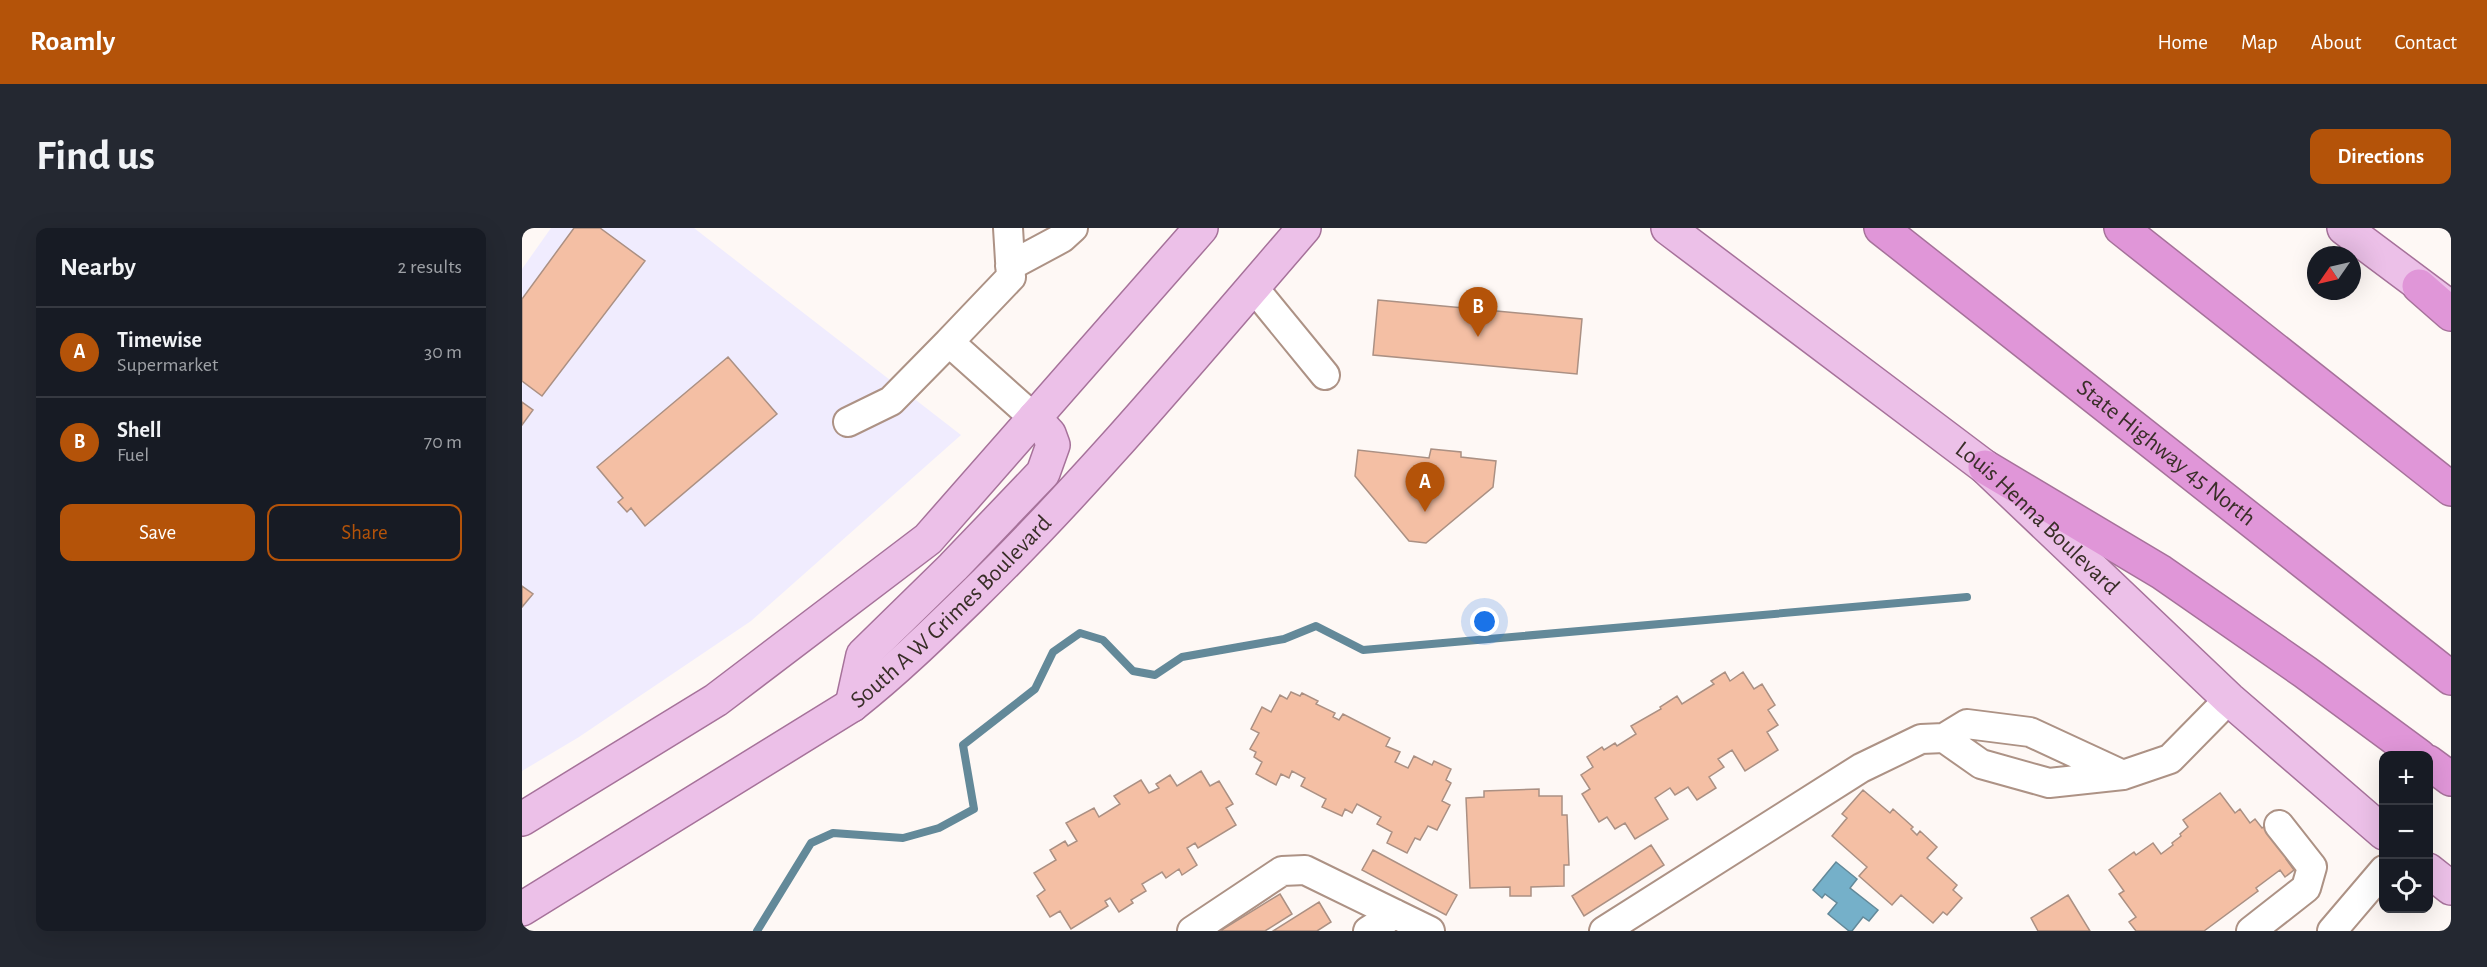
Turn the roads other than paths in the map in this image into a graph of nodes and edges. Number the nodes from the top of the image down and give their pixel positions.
1 (1008, 228) edge
2 (1073, 228) edge
3 (1201, 228) edge
4 (1304, 228) edge
5 (1668, 228) edge
6 (1881, 228) edge
7 (2121, 228) edge
8 (2344, 228) edge
9 (1010, 266) junction
10 (2419, 286) junction
11 (1253, 287) junction
12 (2451, 308) edge
13 (2451, 314) edge
14 (949, 342) junction
15 (1325, 375) dead end
16 (1035, 418) junction
17 (848, 422) dead end
18 (1985, 467) junction
19 (2451, 489) edge
20 (2451, 678) edge
21 (2229, 699) junction
22 (852, 705) junction
23 (1944, 738) junction
24 (2412, 751) edge
25 (2433, 766) edge
26 (2122, 775) junction
27 (2451, 779) edge
28 (522, 819) edge
29 (2279, 825) dead end
30 (2379, 829) edge
31 (2433, 874) edge
32 (2379, 876) edge
33 (2451, 888) edge
34 (522, 909) edge
35 (1395, 914) junction
36 (1192, 931) edge
37 (1368, 931) edge
38 (1430, 931) edge
39 (1604, 931) edge
40 (2251, 931) edge
41 (2332, 931) edge

1 - 9 lane
2 - 9 lane
3 - 16 main road
4 - 11 main road, South A W Grimes Boulevard
5 - 18 main road, Louis Henna Boulevard
6 - 20 highway, State Highway 45 North
7 - 19 highway
8 - 10 main road
9 - 14 lane
10 - 12 main road
10 - 13 highway
11 - 15 lane
11 - 22 main road, South A W Grimes Boulevard
14 - 16 lane
14 - 17 lane
16 - 22 main road
16 - 28 main road
18 - 21 main road, Louis Henna Boulevard
18 - 24 highway
21 - 26 lane
21 - 30 main road, Louis Henna Boulevard
22 - 34 main road, South A W Grimes Boulevard
23 - 26 lane
23 - 26 lane
23 - 39 lane
25 - 27 highway
29 - 40 lane
31 - 33 main road
32 - 41 lane
35 - 36 lane
35 - 37 lane
35 - 38 lane

